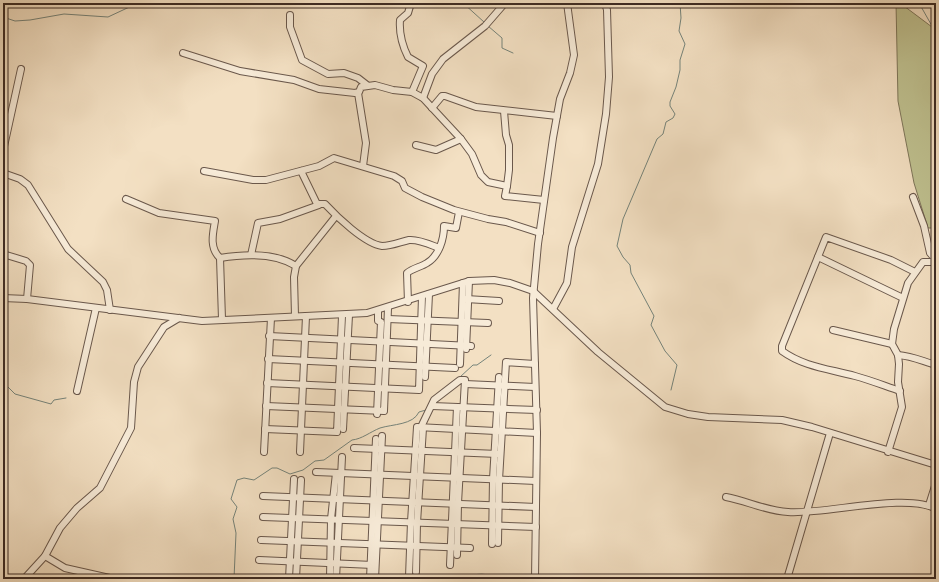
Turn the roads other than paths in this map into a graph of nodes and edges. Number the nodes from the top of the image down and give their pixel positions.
1 (411, 3) edge
2 (505, 3) edge
3 (567, 3) edge
4 (605, 3) edge
5 (290, 14) dead end
6 (183, 53) dead end
7 (21, 68) dead end
8 (367, 85) junction
9 (412, 92) junction
10 (358, 93) junction
11 (423, 98) junction
12 (432, 108) junction
13 (504, 111) junction
14 (557, 116) junction
15 (461, 138) junction
16 (416, 145) dead end
17 (3, 150) edge
18 (363, 166) junction
19 (204, 171) dead end
20 (301, 171) junction
21 (3, 173) edge
22 (507, 186) junction
23 (913, 197) dead end
24 (126, 199) dead end
25 (544, 200) junction
26 (319, 205) junction
27 (459, 212) junction
28 (336, 216) junction
29 (540, 233) junction
30 (440, 248) junction
31 (930, 253) junction
32 (3, 254) edge
33 (251, 254) junction
34 (818, 257) junction
35 (220, 258) junction
36 (936, 261) edge
37 (923, 262) junction
38 (296, 266) junction
39 (915, 272) junction
40 (466, 282) junction
41 (533, 291) junction
42 (429, 294) junction
43 (422, 297) junction
44 (3, 298) edge
45 (903, 298) junction
46 (27, 299) junction
47 (466, 299) junction
48 (499, 301) dead end
49 (408, 302) junction
50 (96, 308) junction
51 (388, 308) junction
52 (553, 309) junction
53 (110, 310) junction
54 (378, 311) junction
55 (345, 315) junction
56 (295, 316) junction
57 (306, 316) junction
58 (179, 318) junction
59 (271, 318) junction
60 (222, 319) junction
61 (388, 319) junction
62 (424, 320) junction
63 (465, 322) junction
64 (488, 323) dead end
65 (833, 330) dead end
66 (269, 336) junction
67 (305, 338) junction
68 (344, 340) junction
69 (384, 342) junction
70 (424, 344) junction
71 (892, 344) junction
72 (466, 346) junction
73 (898, 355) junction
74 (268, 359) junction
75 (304, 361) junction
76 (343, 363) junction
77 (460, 364) dead end
78 (535, 364) junction
79 (383, 365) junction
80 (936, 365) edge
81 (423, 367) junction
82 (455, 368) dead end
83 (425, 377) dead end
84 (499, 377) dead end
85 (267, 383) junction
86 (303, 384) junction
87 (465, 384) junction
88 (342, 386) junction
89 (502, 386) junction
90 (535, 387) junction
91 (382, 388) junction
92 (77, 391) dead end
93 (900, 391) junction
94 (266, 406) junction
95 (432, 406) junction
96 (302, 407) junction
97 (460, 407) junction
98 (500, 408) junction
99 (341, 409) junction
100 (537, 410) junction
101 (422, 428) junction
102 (265, 429) junction
103 (343, 429) dead end
104 (301, 430) junction
105 (459, 430) junction
106 (499, 431) junction
107 (537, 433) junction
108 (830, 433) junction
109 (379, 437) dead end
110 (354, 448) dead end
111 (379, 449) junction
112 (419, 451) junction
113 (264, 452) dead end
114 (300, 452) dead end
115 (888, 452) junction
116 (458, 453) junction
117 (497, 454) junction
118 (342, 457) dead end
119 (936, 465) edge
120 (316, 472) dead end
121 (338, 473) junction
122 (377, 475) junction
123 (417, 476) junction
124 (457, 478) junction
125 (297, 480) dead end
126 (496, 480) junction
127 (536, 481) junction
128 (936, 483) edge
129 (263, 496) dead end
130 (296, 497) junction
131 (726, 497) dead end
132 (336, 499) junction
133 (376, 500) junction
134 (415, 502) junction
135 (455, 503) junction
136 (495, 505) junction
137 (929, 505) junction
138 (536, 507) junction
139 (936, 509) edge
140 (807, 511) junction
141 (263, 517) dead end
142 (295, 518) junction
143 (335, 520) junction
144 (371, 521) junction
145 (378, 521) junction
146 (414, 523) junction
147 (454, 524) junction
148 (495, 526) junction
149 (536, 527) junction
150 (261, 540) dead end
151 (294, 541) junction
152 (334, 543) junction
153 (495, 544) dead end
154 (374, 545) junction
155 (413, 546) junction
156 (454, 548) junction
157 (470, 548) dead end
158 (457, 555) dead end
159 (45, 556) junction
160 (259, 560) dead end
161 (293, 561) junction
162 (333, 563) junction
163 (373, 565) junction
164 (450, 565) dead end
165 (416, 572) dead end
166 (409, 577) dead end
167 (24, 579) edge
168 (114, 579) edge
169 (289, 579) edge
170 (296, 579) edge
171 (330, 579) edge
172 (336, 579) edge
173 (370, 579) edge
174 (375, 579) edge
175 (535, 579) edge
176 (787, 579) edge

1 - 9 street
2 - 11 street
3 - 14 street
4 - 52 street
5 - 8 street
6 - 10 street
7 - 17 street
8 - 9 street
8 - 10 street
9 - 11 street
10 - 18 street
11 - 12 street
12 - 13 street
12 - 15 street
13 - 14 street
13 - 22 street
14 - 25 street
15 - 16 street
15 - 22 street
18 - 20 street
18 - 27 street
19 - 20 street
20 - 26 street
21 - 53 street
22 - 25 street
23 - 31 street
24 - 35 street
25 - 29 street
26 - 28 street
26 - 33 street
27 - 29 street
27 - 30 street
28 - 30 street
28 - 38 street
29 - 41 street
30 - 49 street
31 - 36 street
31 - 37 street
32 - 46 street
33 - 35 street
33 - 38 street
34 - 39 street
34 - 45 street
34 - 93 street
35 - 60 street
36 - 37 street
37 - 39 street
38 - 56 street
39 - 45 street
40 - 41 street
40 - 42 street
40 - 47 street
41 - 52 street
41 - 78 street
42 - 43 street
42 - 62 street
43 - 49 street
43 - 62 street
44 - 46 street
45 - 71 street
46 - 50 street
47 - 48 street
47 - 63 street
49 - 51 street
50 - 53 street
50 - 92 street
51 - 54 street
51 - 61 street
52 - 108 street
53 - 58 street
54 - 55 street
54 - 69 street
55 - 57 street
55 - 68 street
56 - 57 street
56 - 59 street
57 - 67 street
58 - 60 street
58 - 159 street
59 - 60 street
59 - 66 street
61 - 62 street
61 - 69 street
62 - 63 street
62 - 70 street
63 - 64 street
63 - 72 street
65 - 71 street
66 - 67 street
66 - 74 street
67 - 68 street
67 - 75 street
68 - 69 street
68 - 76 street
69 - 70 street
69 - 79 street
70 - 72 street
70 - 81 street
71 - 73 street
72 - 77 street
73 - 80 street
73 - 93 street
74 - 75 street
74 - 85 street
75 - 76 street
75 - 86 street
76 - 79 street
76 - 88 street
78 - 89 street
78 - 90 street
79 - 81 street
79 - 91 street
81 - 82 street
81 - 83 street
81 - 91 street
84 - 89 street
85 - 86 street
85 - 94 street
86 - 88 street
86 - 96 street
87 - 89 street
87 - 95 street
87 - 97 street
88 - 91 street
88 - 99 street
89 - 90 street
89 - 98 street
90 - 100 street
91 - 99 street
93 - 115 street
94 - 96 street
94 - 102 street
95 - 97 street
95 - 101 street
96 - 99 street
96 - 104 street
97 - 98 street
97 - 105 street
98 - 100 street
98 - 106 street
99 - 103 street
99 - 104 street
100 - 107 street
101 - 105 street
101 - 112 street
102 - 104 street
102 - 113 street
104 - 114 street
105 - 106 street
105 - 116 street
106 - 107 street
106 - 117 street
107 - 127 street
108 - 115 street
108 - 140 street
109 - 111 street
110 - 111 street
111 - 112 street
111 - 122 street
112 - 116 street
112 - 123 street
115 - 119 street
116 - 117 street
116 - 124 street
117 - 126 street
118 - 121 street
120 - 121 street
121 - 122 street
121 - 132 street
122 - 123 street
122 - 133 street
123 - 124 street
123 - 134 street
124 - 126 street
124 - 135 street
125 - 130 street
126 - 127 street
126 - 136 street
127 - 138 street
128 - 137 street
129 - 130 street
130 - 132 street
130 - 142 street
131 - 140 street
132 - 133 street
132 - 143 street
133 - 134 street
133 - 144 street
133 - 145 street
134 - 135 street
134 - 146 street
135 - 136 street
135 - 147 street
136 - 138 street
136 - 148 street
137 - 139 street
137 - 140 street
138 - 149 street
140 - 176 street
141 - 142 street
142 - 143 street
142 - 151 street
143 - 144 street
143 - 152 street
144 - 145 street
144 - 154 street
145 - 146 street
145 - 154 street
146 - 147 street
146 - 155 street
147 - 148 street
147 - 156 street
148 - 149 street
148 - 153 street
149 - 175 street
150 - 151 street
151 - 152 street
151 - 161 street
152 - 154 street
152 - 162 street
154 - 155 street
154 - 163 street
155 - 156 street
155 - 165 street
155 - 166 street
156 - 157 street
156 - 158 street
156 - 164 street
159 - 167 street
159 - 168 street
160 - 161 street
161 - 162 street
161 - 169 street
161 - 170 street
162 - 163 street
162 - 171 street
162 - 172 street
163 - 173 street
163 - 174 street

